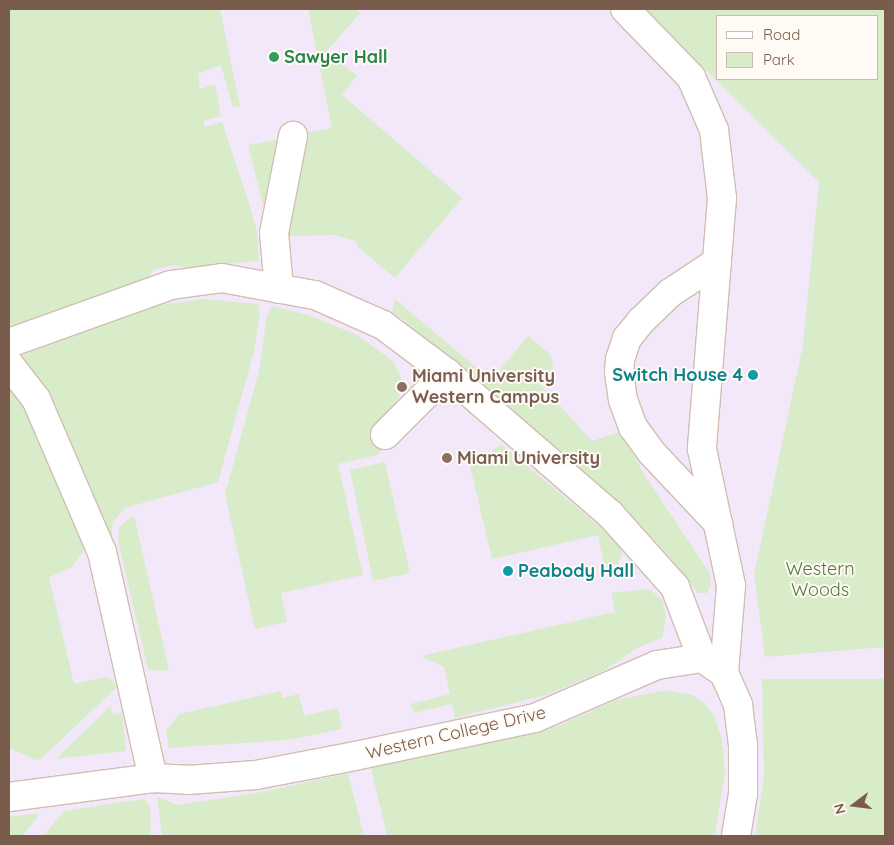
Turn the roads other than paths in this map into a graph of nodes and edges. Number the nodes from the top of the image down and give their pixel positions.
1 (624, 9) edge
2 (293, 136) dead end
3 (717, 262) junction
4 (279, 289) junction
5 (9, 343) edge
6 (9, 364) edge
7 (447, 373) junction
8 (385, 435) dead end
9 (718, 523) junction
10 (713, 665) junction
11 (153, 778) junction
12 (9, 797) edge
13 (736, 836) edge

1 - 3 street
2 - 4 street
3 - 9 street
3 - 9 street
4 - 5 street
4 - 7 street
6 - 11 street
7 - 8 street
7 - 10 street
9 - 10 street
10 - 11 street, Western College Drive
10 - 13 street
11 - 12 street, Western College Drive

